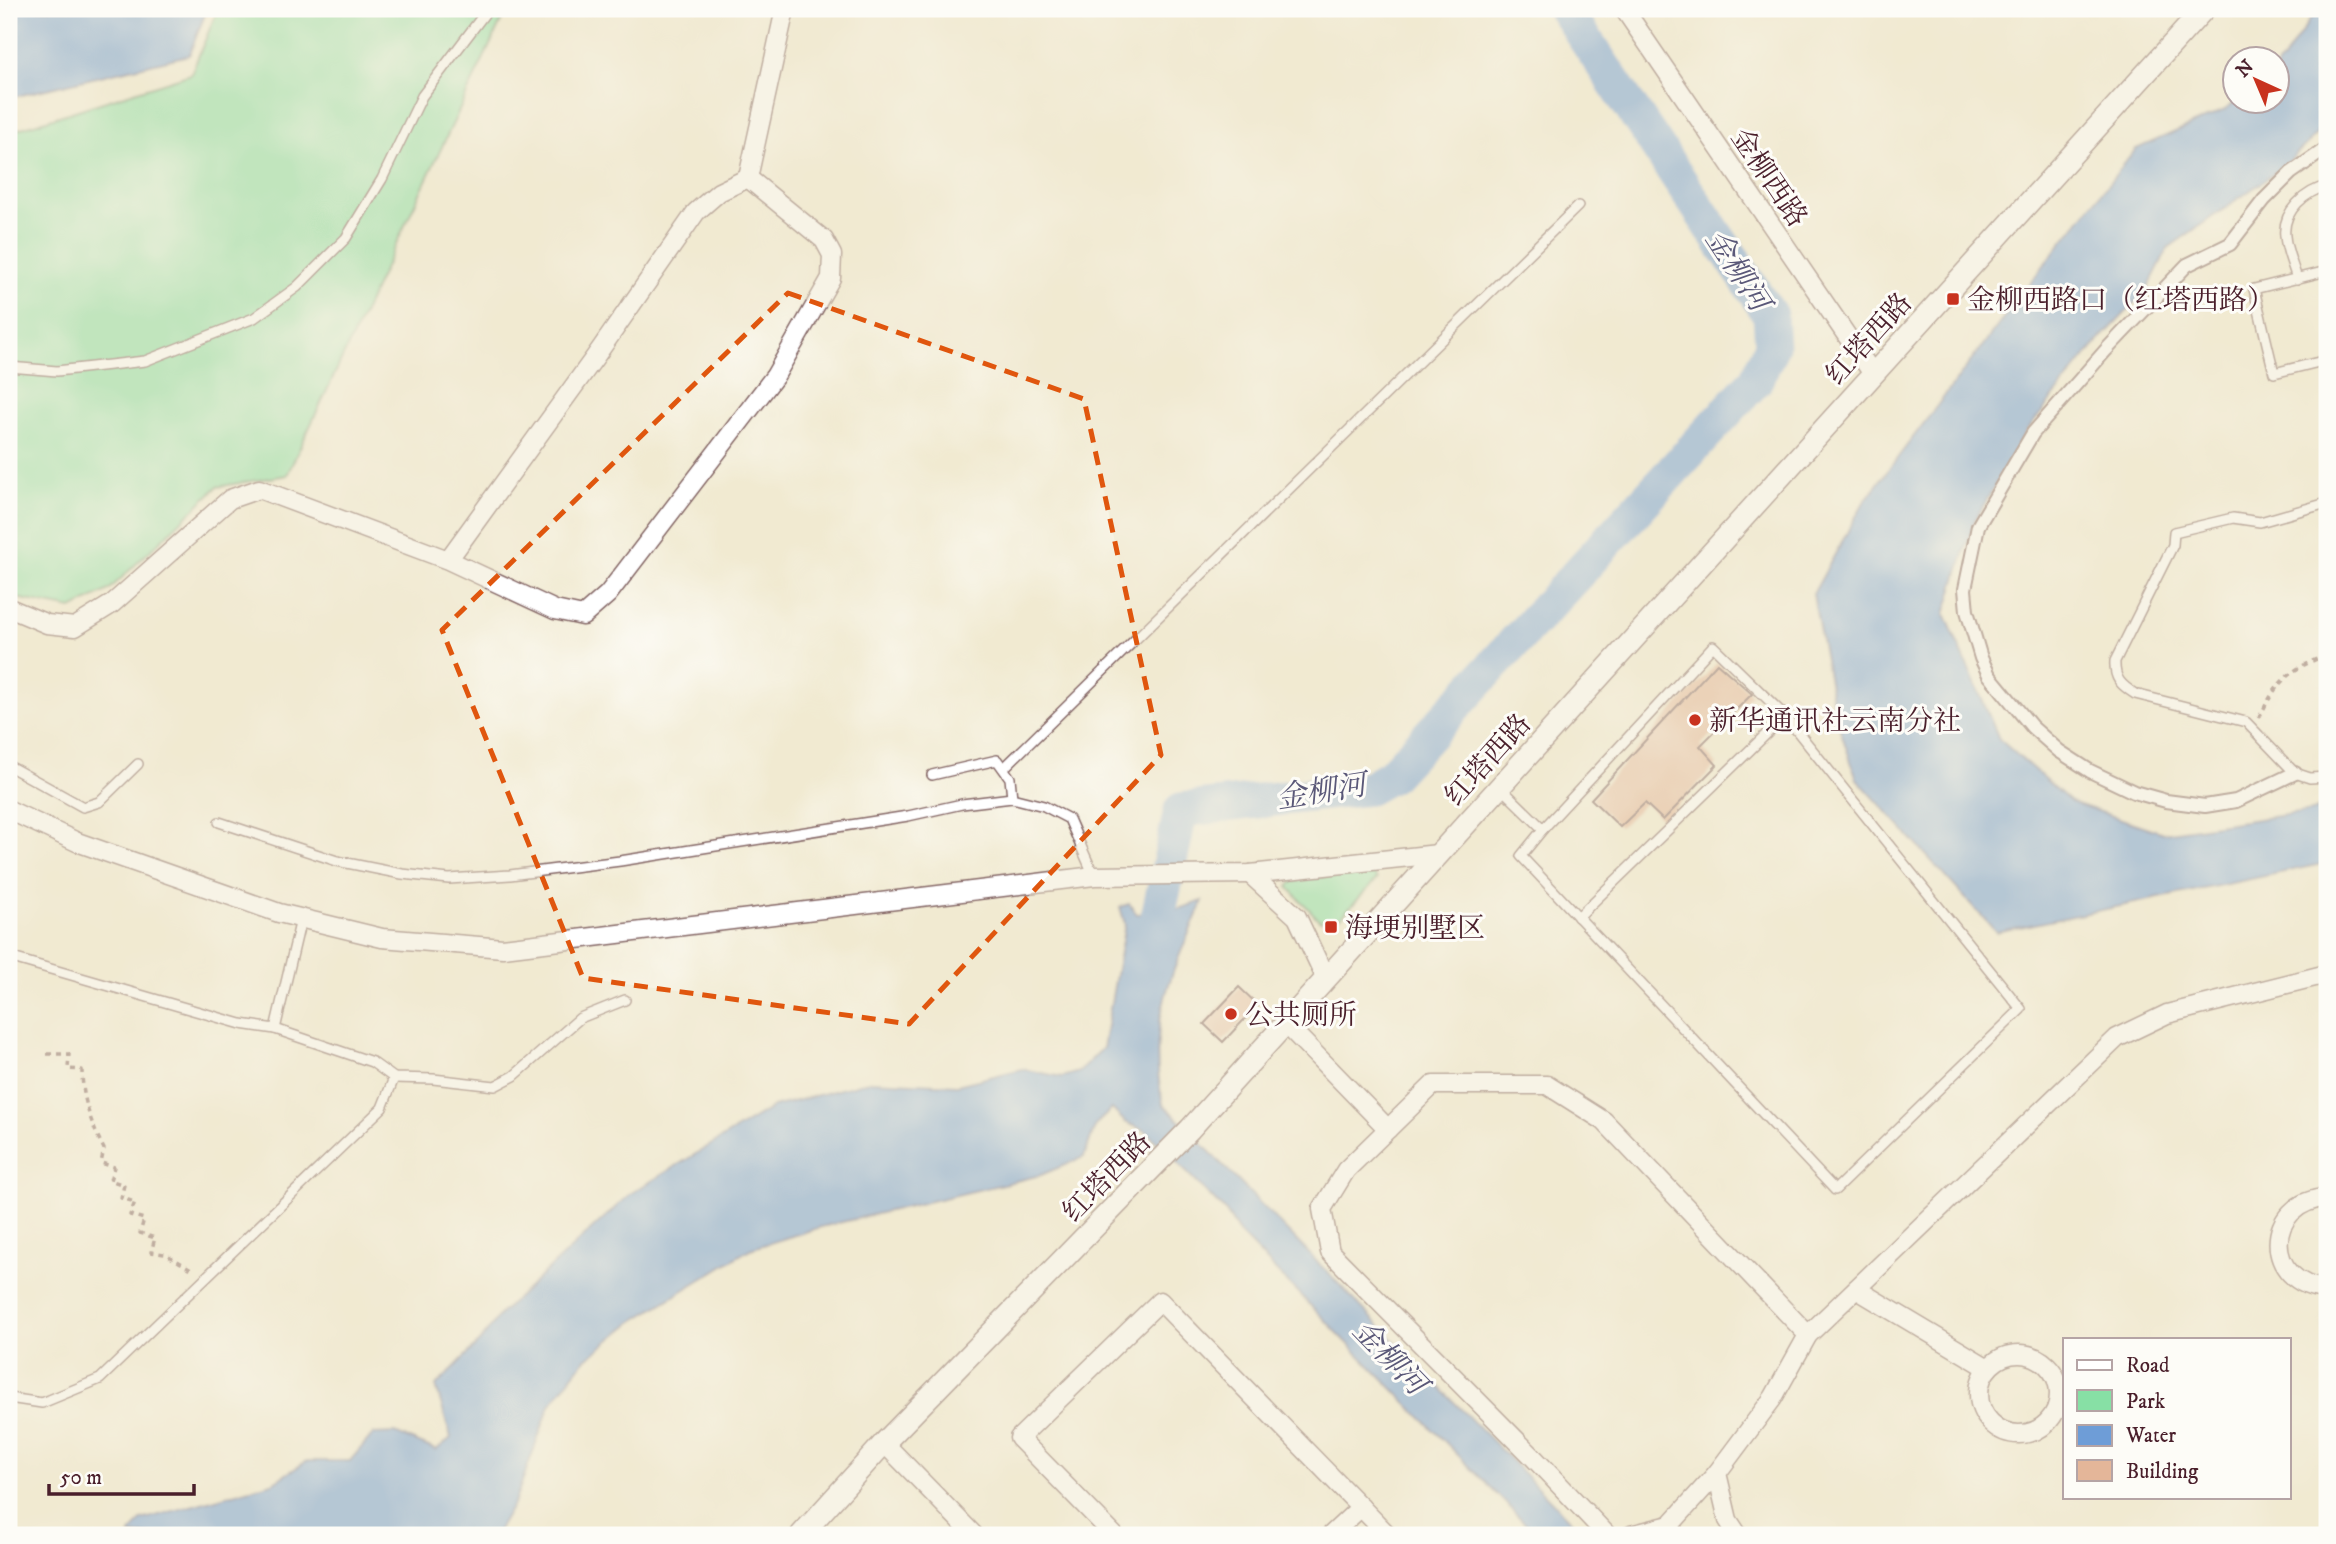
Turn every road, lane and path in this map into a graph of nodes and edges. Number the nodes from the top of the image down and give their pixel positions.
1 (488, 9) edge
2 (785, 9) edge
3 (1624, 9) edge
4 (2204, 9) edge
5 (2327, 148) edge
6 (748, 177) junction
7 (2327, 186) edge
8 (1578, 206) dead end
9 (2327, 271) edge
10 (2297, 279) junction
11 (2327, 360) edge
12 (9, 367) edge
13 (1873, 374) junction
14 (2327, 503) edge
15 (448, 560) junction
16 (9, 608) edge
17 (2327, 655) edge
18 (1785, 716) junction
19 (2253, 729) junction
20 (138, 764) dead end
21 (9, 766) edge
22 (1004, 768) junction
23 (2295, 773) junction
24 (932, 775) dead end
25 (2327, 777) edge
26 (1500, 786) junction
27 (1012, 798) junction
28 (9, 810) edge
29 (219, 822) dead end
30 (1543, 829) junction
31 (1438, 855) junction
32 (1250, 874) junction
33 (1094, 876) junction
34 (1578, 917) junction
35 (301, 919) junction
36 (9, 957) edge
37 (2327, 974) edge
38 (1326, 979) junction
39 (625, 1000) dead end
40 (1285, 1023) junction
41 (275, 1030) junction
42 (47, 1054) dead end
43 (394, 1078) junction
44 (1388, 1129) junction
45 (2327, 1198) edge
46 (204, 1279) junction
47 (1856, 1289) junction
48 (2327, 1289) edge
49 (1808, 1335) junction
50 (1988, 1368) junction
51 (9, 1398) edge
52 (884, 1443) junction
53 (1717, 1473) junction
54 (1361, 1507) junction
55 (801, 1535) edge
56 (974, 1535) edge
57 (1114, 1535) edge
58 (1331, 1535) edge
59 (1388, 1535) edge
60 (1607, 1535) edge
61 (1631, 1535) edge
62 (1738, 1535) edge

1 - 12 lane
2 - 6 street
3 - 13 street, 金柳西路
4 - 13 street, 红塔西路
5 - 23 street
6 - 15 street
6 - 15 street
7 - 10 lane
8 - 22 lane
9 - 10 lane
10 - 11 lane
13 - 26 street, 红塔西路
14 - 19 lane
15 - 16 street
17 - 19 path
18 - 30 lane
18 - 34 lane
18 - 34 lane
19 - 23 lane
20 - 21 lane
22 - 24 lane
22 - 27 lane
23 - 25 lane
26 - 30 lane
26 - 31 street, 红塔西路
27 - 29 lane
27 - 33 lane
28 - 35 street
30 - 34 lane
31 - 32 street
31 - 38 street, 红塔西路
32 - 33 street
32 - 38 street
33 - 35 street
35 - 41 lane
36 - 41 lane
37 - 47 street
38 - 40 street, 红塔西路
39 - 43 lane
40 - 44 street
40 - 52 street, 红塔西路
41 - 43 lane
42 - 46 path
43 - 46 lane
44 - 49 street
44 - 60 street
45 - 48 street
46 - 51 lane
47 - 49 street
47 - 50 street
49 - 53 street
50 - 50 street
52 - 55 street, 红塔西路
52 - 56 street
53 - 61 street
53 - 62 street
54 - 57 street
54 - 58 street
54 - 59 street

